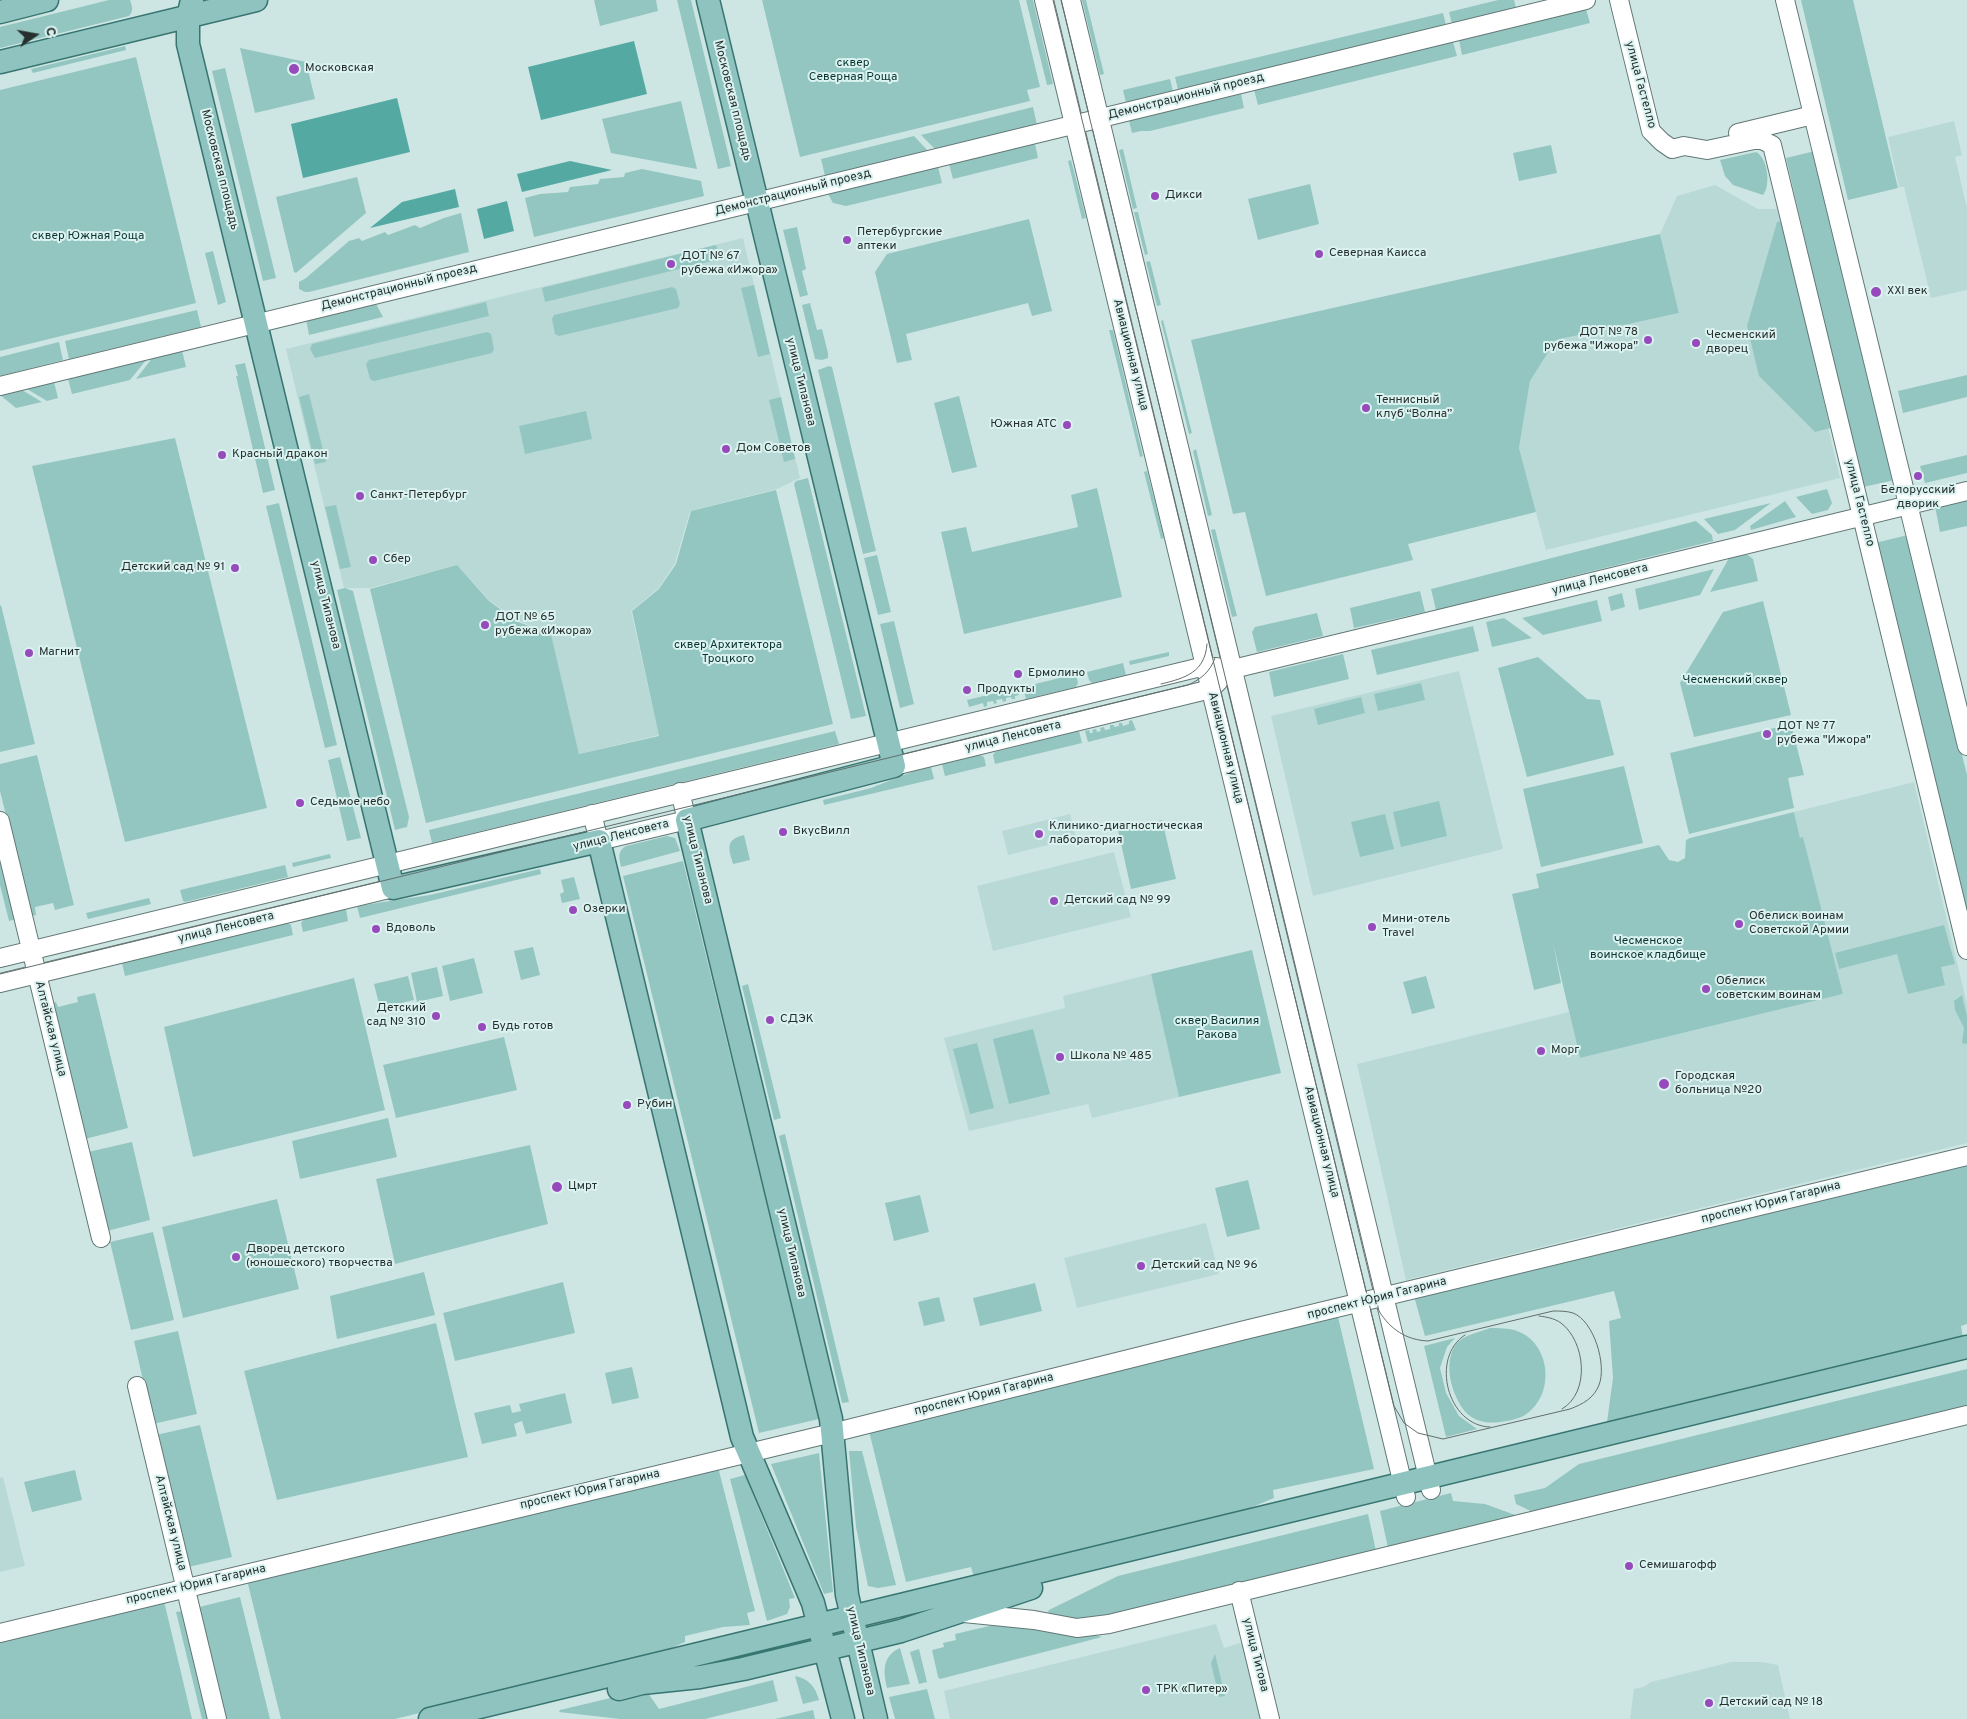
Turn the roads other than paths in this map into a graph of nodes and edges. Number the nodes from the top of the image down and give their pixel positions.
1 (47, 0) edge
2 (256, 0) edge
3 (708, 0) edge
4 (1044, 0) edge
5 (1071, 0) edge
6 (1586, 0) edge
7 (1619, 0) edge
8 (1785, 0) edge
9 (190, 8) edge
10 (0, 12) edge
11 (0, 62) edge
12 (1813, 115) junction
13 (1099, 118) junction
14 (1074, 124) junction
15 (1684, 146) junction
16 (756, 202) junction
17 (257, 323) junction
18 (0, 386) edge
19 (1967, 491) edge
20 (1908, 505) junction
21 (1862, 516) junction
22 (1205, 666) junction
23 (1233, 669) junction
24 (1211, 689) junction
25 (888, 742) junction
26 (1967, 746) edge
27 (894, 766) junction
28 (680, 792) junction
29 (592, 814) junction
30 (687, 820) junction
31 (0, 821) edge
32 (599, 842) junction
33 (388, 864) junction
34 (393, 888) junction
35 (1967, 950) edge
36 (31, 951) junction
37 (0, 958) edge
38 (37, 974) junction
39 (0, 983) edge
40 (1967, 1156) edge
41 (101, 1238) dead end
42 (1384, 1297) junction
43 (1360, 1303) junction
44 (1967, 1347) edge
45 (1967, 1360) edge
46 (136, 1386) dead end
47 (1967, 1416) edge
48 (832, 1433) junction
49 (750, 1452) junction
50 (1430, 1484) junction
51 (1405, 1490) junction
52 (185, 1587) junction
53 (1240, 1590) junction
54 (958, 1612) junction
55 (852, 1617) junction
56 (820, 1624) junction
57 (0, 1633) edge
58 (857, 1641) junction
59 (826, 1649) junction
60 (217, 1719) edge
61 (430, 1719) edge
62 (492, 1719) edge
63 (842, 1719) edge
64 (876, 1719) edge
65 (1270, 1719) edge

1 - 10 main road
2 - 9 main road
3 - 16 main road, Московская площадь
4 - 14 street, Авиационная улица
5 - 13 street, Авиационная улица
6 - 13 street, Демонстрационный проезд
7 - 15 street, улица Гастелло
8 - 12 street
9 - 11 main road
9 - 17 main road, Московская площадь
12 - 15 street, улица Гастелло
12 - 20 street
13 - 14 street, Демонстрационный проезд
13 - 23 street, Авиационная улица
14 - 16 street, Демонстрационный проезд
14 - 22 street, Авиационная улица
15 - 21 street, улица Гастелло
16 - 17 street, Демонстрационный проезд
16 - 25 main road, улица Типанова
17 - 18 street, Демонстрационный проезд
17 - 33 main road, улица Типанова
19 - 20 street, улица Ленсовета
20 - 21 street, улица Ленсовета
20 - 26 street
21 - 23 street, улица Ленсовета
21 - 35 street, улица Гастелло
22 - 23 street, улица Ленсовета
22 - 24 street, Авиационная улица
22 - 25 street, улица Ленсовета
23 - 24 street, улица Ленсовета
23 - 42 street, Авиационная улица
24 - 27 street, улица Ленсовета
24 - 43 street, Авиационная улица
25 - 27 main road, улица Типанова
25 - 28 street, улица Ленсовета
27 - 30 main road, улица Ленсовета
28 - 29 street, улица Ленсовета
28 - 30 street, улица Типанова
29 - 32 street
29 - 33 street, улица Ленсовета
30 - 32 street, улица Ленсовета
30 - 48 main road, улица Типанова
31 - 36 street, Алтайская улица
32 - 34 main road, улица Ленсовета
32 - 49 main road
33 - 34 main road, улица Типанова
33 - 36 street, улица Ленсовета
34 - 38 street, улица Ленсовета
36 - 37 street, улица Ленсовета
36 - 38 street, Алтайская улица
38 - 39 street, улица Ленсовета
38 - 41 street, Алтайская улица
40 - 42 street, проспект Юрия Гагарина
42 - 43 street, проспект Юрия Гагарина
42 - 50 street, Авиационная улица
43 - 48 street, проспект Юрия Гагарина
43 - 51 street, Авиационная улица
44 - 50 main road
45 - 50 main road
46 - 52 street, Алтайская улица
47 - 53 street
48 - 49 street, проспект Юрия Гагарина
48 - 55 main road, улица Типанова
49 - 52 street, проспект Юрия Гагарина
49 - 56 main road
50 - 51 main road
51 - 54 main road
51 - 55 main road
52 - 57 street, проспект Юрия Гагарина
52 - 60 street, Алтайская улица
53 - 54 street
53 - 65 street, улица Титова
54 - 58 main road
55 - 56 main road
55 - 58 main road, улица Типанова
56 - 59 main road
56 - 61 main road
58 - 59 main road
58 - 64 main road, улица Типанова
59 - 62 main road
59 - 63 main road

